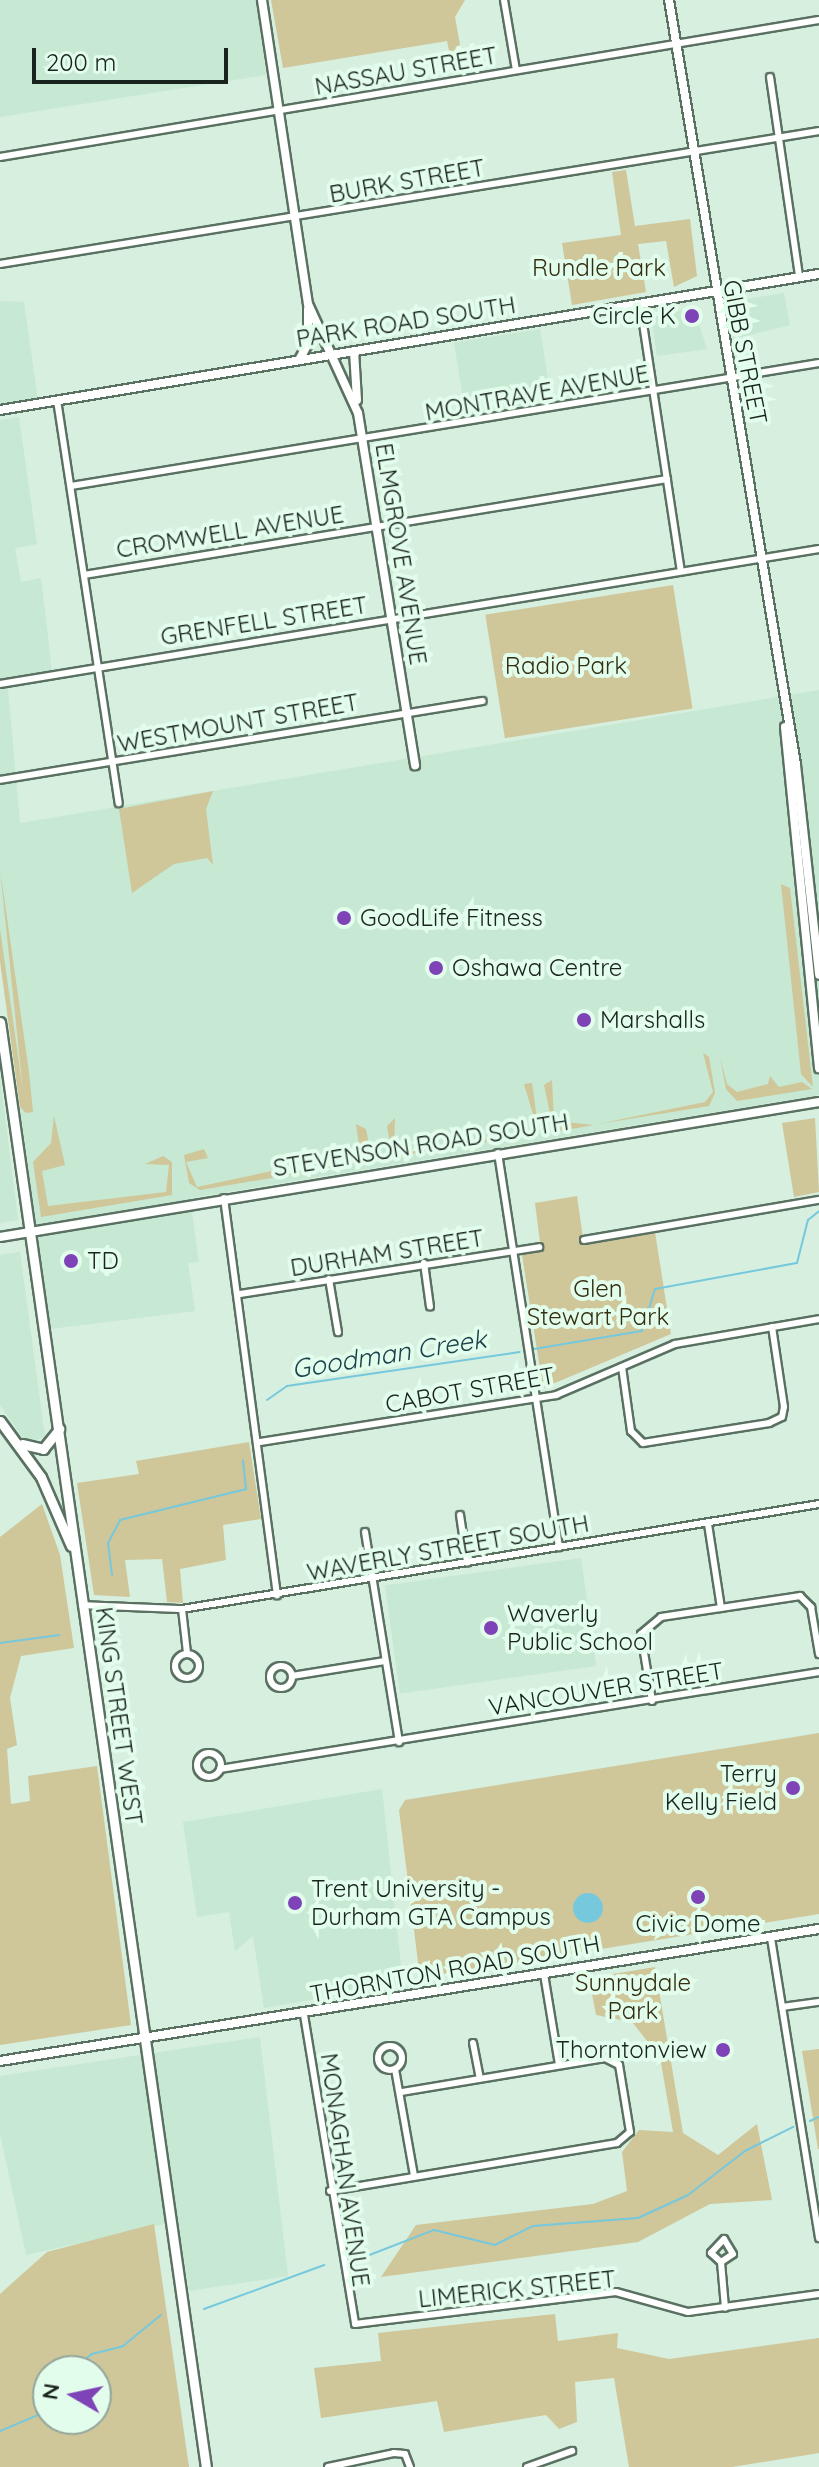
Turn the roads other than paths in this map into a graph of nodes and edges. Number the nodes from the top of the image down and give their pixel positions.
1 (262, 0) edge
2 (504, 0) edge
3 (669, 0) edge
4 (819, 20) edge
5 (675, 44) junction
6 (516, 70) junction
7 (770, 77) dead end
8 (281, 112) junction
9 (819, 131) edge
10 (780, 137) junction
11 (691, 152) junction
12 (0, 157) edge
13 (297, 217) junction
14 (0, 264) edge
15 (819, 274) edge
16 (799, 277) junction
17 (712, 292) junction
18 (308, 304) junction
19 (640, 304) junction
20 (354, 351) junction
21 (330, 355) junction
22 (299, 360) junction
23 (819, 363) edge
24 (733, 378) junction
25 (654, 391) junction
26 (57, 400) junction
27 (0, 410) edge
28 (358, 413) junction
29 (362, 441) junction
30 (667, 479) junction
31 (71, 486) junction
32 (379, 526) junction
33 (819, 549) edge
34 (761, 558) junction
35 (681, 571) junction
36 (84, 575) junction
37 (391, 619) junction
38 (97, 667) junction
39 (0, 684) edge
40 (483, 701) dead end
41 (785, 711) junction
42 (407, 713) junction
43 (112, 763) junction
44 (415, 765) dead end
45 (0, 780) edge
46 (119, 803) dead end
47 (819, 975) edge
48 (0, 1022) edge
49 (819, 1068) edge
50 (819, 1102) edge
51 (498, 1153) junction
52 (224, 1198) junction
53 (819, 1200) edge
54 (30, 1232) junction
55 (0, 1237) edge
56 (584, 1240) dead end
57 (539, 1247) dead end
58 (512, 1252) junction
59 (424, 1263) junction
60 (329, 1279) junction
61 (240, 1294) junction
62 (430, 1307) dead end
63 (819, 1319) edge
64 (772, 1327) junction
65 (338, 1332) dead end
66 (622, 1367) junction
67 (537, 1399) junction
68 (0, 1421) edge
69 (59, 1429) junction
70 (13, 1439) junction
71 (260, 1442) junction
72 (819, 1504) edge
73 (460, 1515) dead end
74 (708, 1524) junction
75 (365, 1532) dead end
76 (559, 1547) junction
77 (76, 1561) junction
78 (467, 1562) junction
79 (372, 1579) junction
80 (277, 1595) junction
81 (82, 1605) junction
82 (721, 1608) junction
83 (182, 1609) junction
84 (187, 1653) junction
85 (819, 1654) edge
86 (385, 1661) junction
87 (819, 1672) edge
88 (292, 1676) dead end
89 (652, 1701) junction
90 (399, 1742) junction
91 (220, 1769) dead end
92 (819, 1929) edge
93 (771, 1938) junction
94 (544, 1974) junction
95 (819, 2002) edge
96 (782, 2007) junction
97 (304, 2015) junction
98 (145, 2042) junction
99 (473, 2043) dead end
100 (0, 2061) edge
101 (559, 2065) junction
102 (395, 2069) junction
103 (480, 2078) junction
104 (401, 2092) junction
105 (414, 2176) junction
106 (330, 2191) junction
107 (816, 2200) edge
108 (819, 2238) edge
109 (721, 2262) dead end
110 (819, 2294) edge
111 (725, 2308) junction
112 (360, 2325) joint
113 (572, 2451) dead end
114 (206, 2467) edge
115 (328, 2467) edge
116 (410, 2467) edge
117 (527, 2467) edge

1 - 8 main road
2 - 6 street
3 - 5 main road, GIBB STREET
4 - 5 street, NASSAU STREET
5 - 6 street, NASSAU STREET
5 - 11 main road, GIBB STREET
6 - 8 street, NASSAU STREET
7 - 10 street
8 - 12 street, NASSAU STREET
8 - 13 main road
9 - 10 street, BURK STREET
10 - 11 street, BURK STREET
10 - 16 street
11 - 13 street, BURK STREET
11 - 17 main road, GIBB STREET
13 - 14 street, BURK STREET
13 - 18 main road
15 - 16 main road, PARK ROAD SOUTH
16 - 17 main road, PARK ROAD SOUTH
17 - 19 main road, PARK ROAD SOUTH
17 - 24 main road, GIBB STREET
18 - 21 main road, ELMGROVE AVENUE
18 - 22 main road
19 - 20 main road, PARK ROAD SOUTH
19 - 25 street
20 - 21 main road, PARK ROAD SOUTH
20 - 28 main road
21 - 22 main road, PARK ROAD SOUTH
21 - 28 main road, ELMGROVE AVENUE
22 - 26 main road, PARK ROAD SOUTH
23 - 24 street, MONTRAVE AVENUE
24 - 25 street, MONTRAVE AVENUE
24 - 34 main road, GIBB STREET
25 - 29 street, MONTRAVE AVENUE
25 - 30 street
26 - 27 main road, PARK ROAD SOUTH
26 - 31 street
28 - 29 main road, ELMGROVE AVENUE
29 - 31 street, MONTRAVE AVENUE
29 - 32 main road, ELMGROVE AVENUE
30 - 32 street, CROMWELL AVENUE
30 - 35 street
31 - 36 street
32 - 36 street, CROMWELL AVENUE
32 - 37 main road, ELMGROVE AVENUE
33 - 34 street, GRENFELL STREET
34 - 35 street, GRENFELL STREET
34 - 41 main road, GIBB STREET
35 - 37 street, GRENFELL STREET
36 - 38 street
37 - 38 street, GRENFELL STREET
37 - 42 main road, ELMGROVE AVENUE
38 - 39 street, GRENFELL STREET
38 - 43 street
40 - 42 street, WESTMOUNT STREET
41 - 47 main road, GIBB STREET
41 - 49 main road, GIBB STREET
42 - 43 street, WESTMOUNT STREET
42 - 44 main road, ELMGROVE AVENUE
43 - 45 street, WESTMOUNT STREET
43 - 46 street
48 - 54 main road, KING STREET WEST
50 - 51 main road, STEVENSON ROAD SOUTH
51 - 52 main road, STEVENSON ROAD SOUTH
51 - 58 street
52 - 54 main road, STEVENSON ROAD SOUTH
52 - 61 street
53 - 56 street
54 - 55 main road, STEVENSON ROAD SOUTH
54 - 69 main road, KING STREET WEST
57 - 58 street, DURHAM STREET
58 - 59 street, DURHAM STREET
58 - 67 street
59 - 60 street, DURHAM STREET
59 - 62 street
60 - 61 street, DURHAM STREET
60 - 65 street
61 - 71 street
63 - 64 street, CABOT STREET
64 - 66 street, CABOT STREET
64 - 66 street
66 - 67 street, CABOT STREET
67 - 71 street, CABOT STREET
67 - 76 street
68 - 70 main road
69 - 70 main road
69 - 77 main road, KING STREET WEST
70 - 77 main road
71 - 80 street
72 - 74 street, WAVERLY STREET SOUTH
73 - 78 street
74 - 76 street, WAVERLY STREET SOUTH
74 - 82 street
75 - 79 street
76 - 78 street, WAVERLY STREET SOUTH
77 - 81 main road, KING STREET WEST
78 - 79 street, WAVERLY STREET SOUTH
79 - 80 street, WAVERLY STREET SOUTH
79 - 86 street
80 - 83 street, WAVERLY STREET SOUTH
81 - 83 street, WAVERLY STREET SOUTH
81 - 98 main road, KING STREET WEST
82 - 85 street
82 - 89 street
83 - 84 street
84 - 84 street
86 - 88 street
86 - 90 street
87 - 89 street, VANCOUVER STREET
89 - 90 street, VANCOUVER STREET
90 - 91 street, VANCOUVER STREET
92 - 93 main road, THORNTON ROAD SOUTH
93 - 94 main road, THORNTON ROAD SOUTH
93 - 96 street
94 - 97 main road, THORNTON ROAD SOUTH
94 - 101 street
95 - 96 street
96 - 107 street
97 - 98 main road, THORNTON ROAD SOUTH
97 - 106 street, MONAGHAN AVENUE
98 - 100 main road, THORNTON ROAD SOUTH
98 - 114 main road, KING STREET WEST
99 - 103 street
101 - 103 street
101 - 105 street
102 - 102 street
102 - 104 street
103 - 104 street
104 - 105 street
105 - 106 street
106 - 112 street, MONAGHAN AVENUE
107 - 108 street
109 - 111 street
110 - 111 street, LIMERICK STREET
111 - 112 street, LIMERICK STREET
113 - 117 street
115 - 116 street

